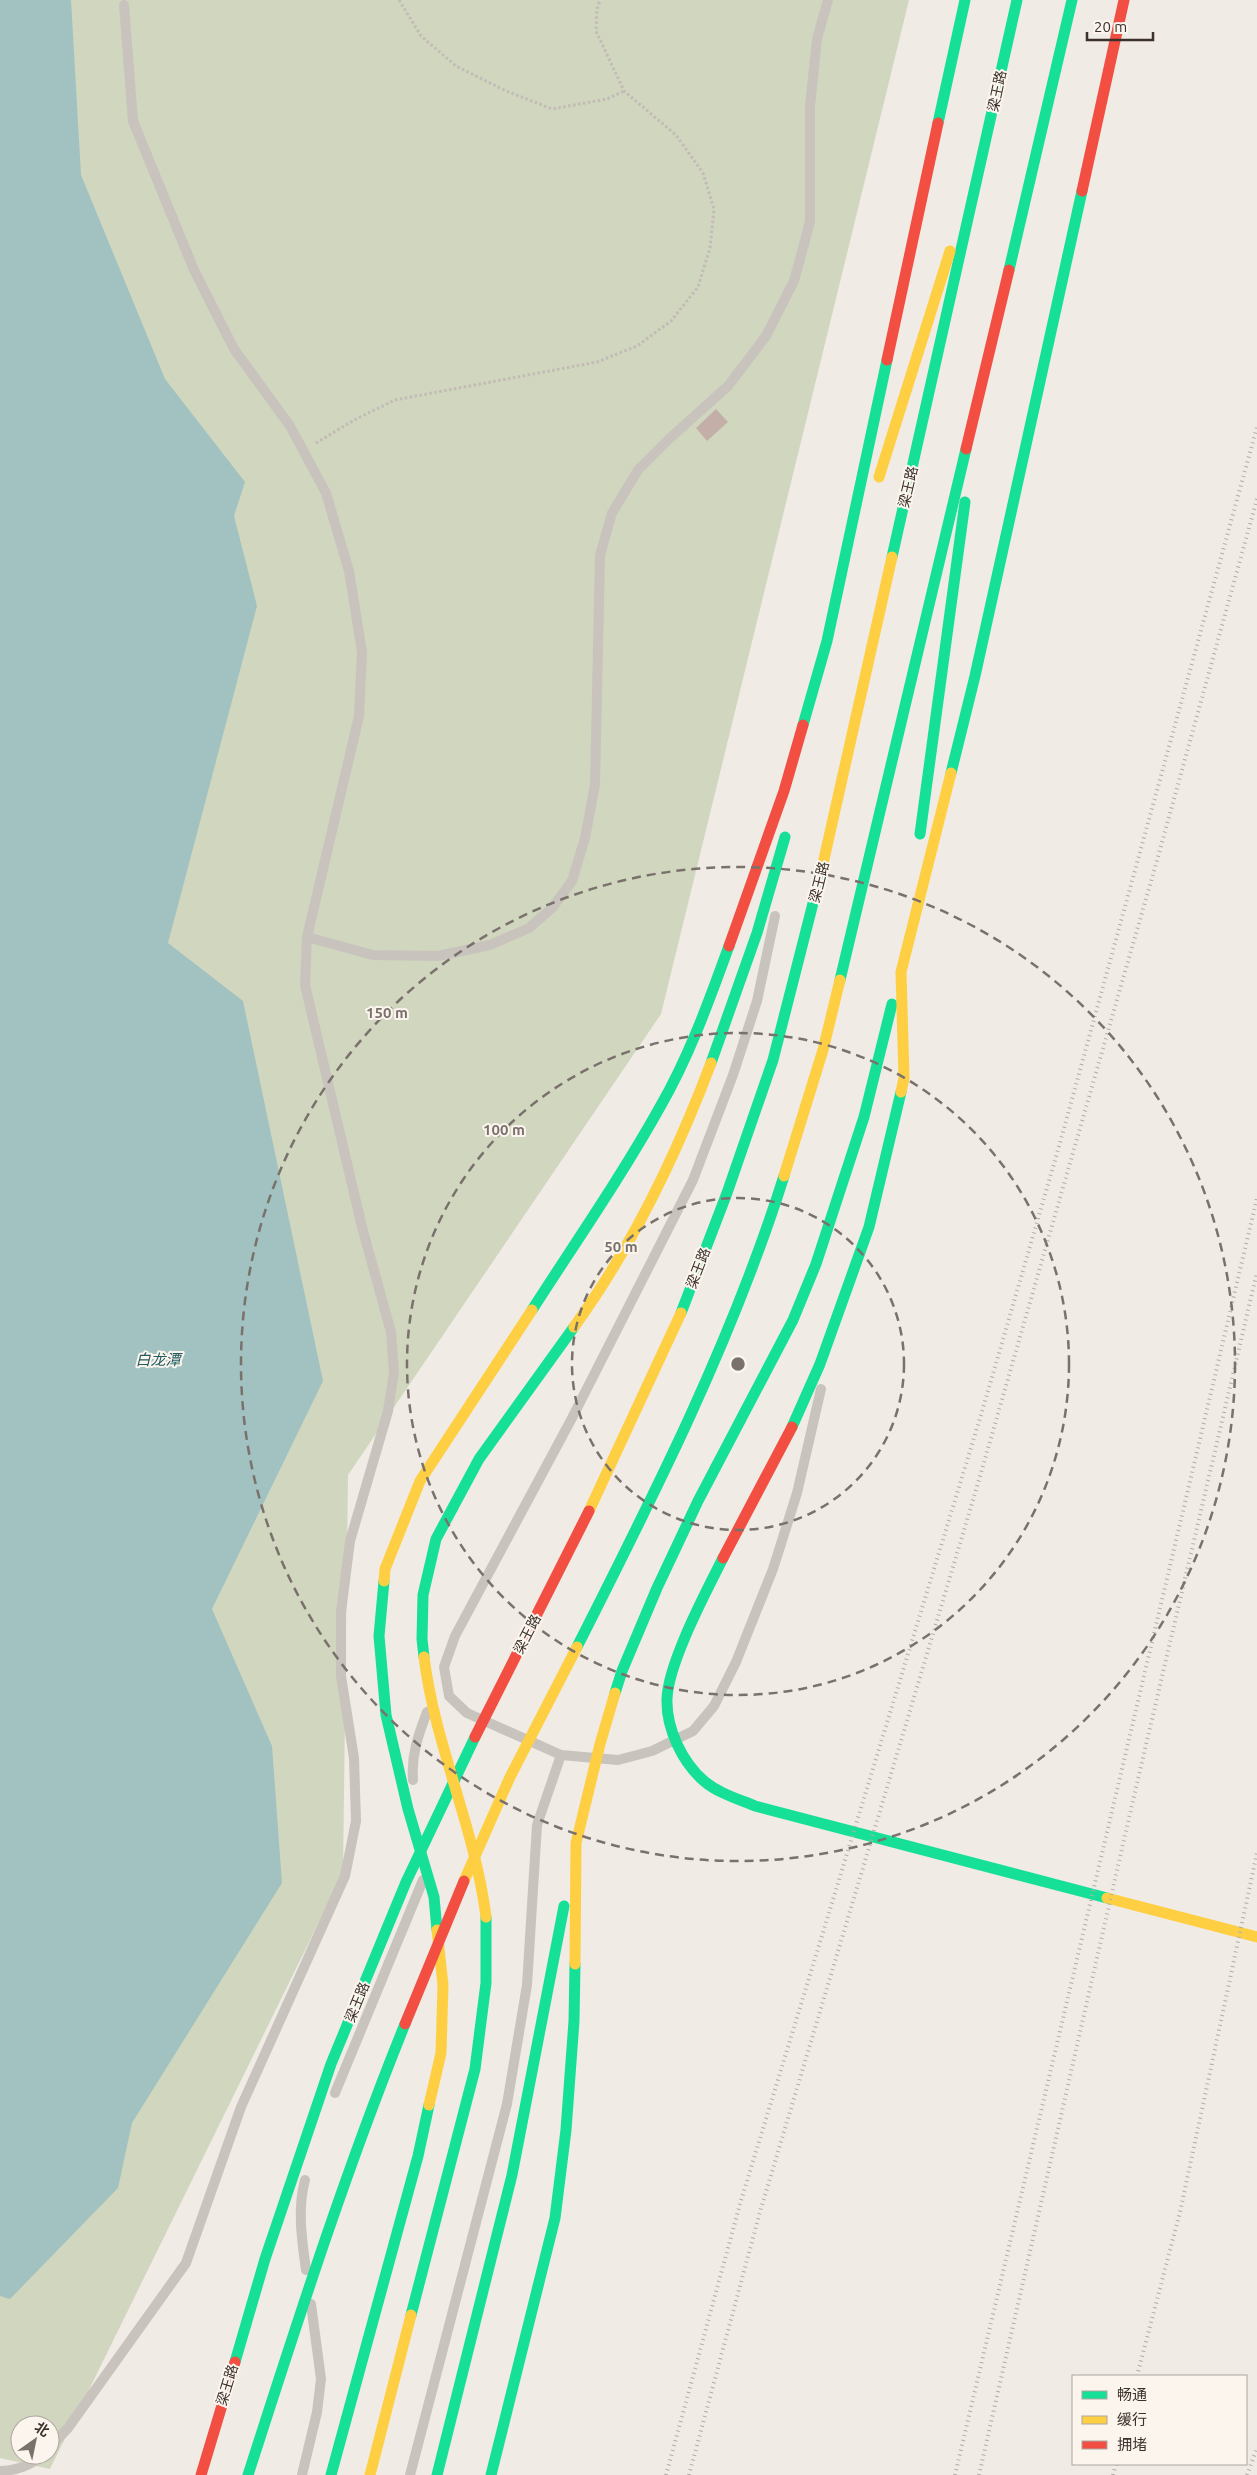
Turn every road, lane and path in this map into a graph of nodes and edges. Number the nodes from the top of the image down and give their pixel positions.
1 (399, 0) edge
2 (600, 0) edge
3 (828, 0) edge
4 (965, 0) edge
5 (1017, 0) edge
6 (1072, 0) edge
7 (1124, 0) edge
8 (124, 5) dead end
9 (624, 91) junction
10 (989, 125) junction
11 (980, 391) junction
12 (303, 451) junction
13 (874, 491) dead end
14 (865, 519) dead end
15 (827, 641) junction
16 (791, 807) dead end
17 (787, 826) dead end
18 (918, 844) dead end
19 (780, 856) junction
20 (915, 864) dead end
21 (307, 937) junction
22 (901, 972) junction
23 (834, 1327) junction
24 (444, 1667) junction
25 (561, 1755) junction
26 (416, 1791) dead end
27 (422, 1817) dead end
28 (576, 1844) junction
29 (1257, 1937) edge
30 (333, 2099) dead end
31 (316, 2143) dead end
32 (60, 2436) edge
33 (416, 2453) junction
34 (26, 2465) edge
35 (0, 2471) edge
36 (200, 2475) edge
37 (248, 2475) edge
38 (302, 2475) edge
39 (331, 2475) edge
40 (370, 2475) edge
41 (410, 2475) edge
42 (417, 2475) edge
43 (437, 2475) edge
44 (491, 2475) edge

1 - 9 path
2 - 9 path
3 - 21 lane
4 - 15 main road
5 - 10 main road, 梁王路
6 - 11 main road
7 - 22 main road
8 - 12 lane
9 - 12 path
10 - 13 main road
10 - 36 main road, 梁王路
11 - 18 main road
11 - 37 main road
12 - 21 lane
14 - 15 main road
15 - 16 main road
15 - 39 main road
17 - 19 main road
19 - 24 lane
19 - 40 main road
20 - 22 main road
21 - 32 lane
22 - 23 main road
22 - 28 main road
23 - 25 lane
23 - 29 main road
24 - 25 lane
24 - 26 lane
25 - 33 lane
27 - 30 lane
28 - 43 main road
28 - 44 main road
31 - 38 lane
33 - 41 lane
33 - 42 lane
34 - 35 lane

